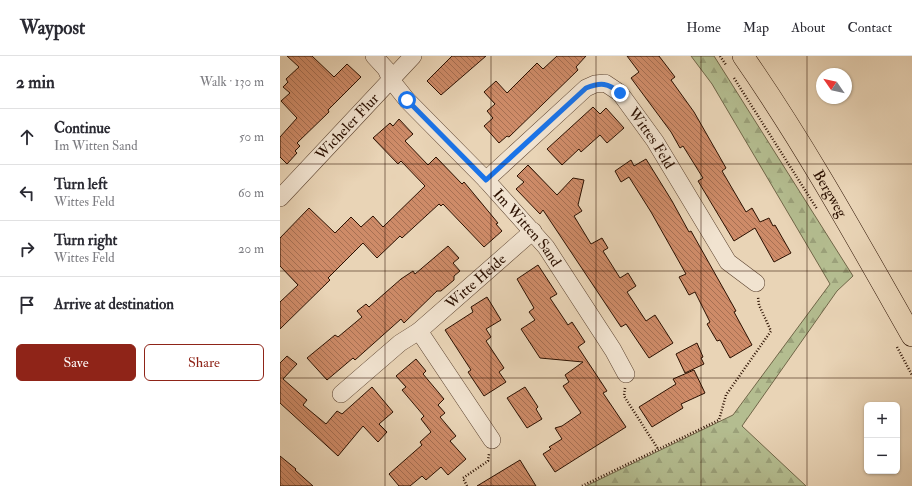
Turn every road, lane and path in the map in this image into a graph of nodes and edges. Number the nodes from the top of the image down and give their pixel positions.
1 (374, 56) edge
2 (413, 56) edge
3 (720, 56) edge
4 (736, 63) edge
5 (733, 76) dead end
6 (391, 80) junction
7 (486, 180) junction
8 (280, 198) edge
9 (820, 215) dead end
10 (533, 231) junction
11 (756, 283) joint
12 (419, 331) junction
13 (903, 339) edge
14 (626, 374) joint
15 (912, 375) edge
16 (341, 394) dead end
17 (492, 440) joint
18 (658, 449) junction
19 (467, 486) edge
20 (582, 486) edge

1 - 6 street, Im Witten Sand
2 - 6 street, Wicheler Flur
3 - 4 path
4 - 13 main road, Bergweg
5 - 9 path
6 - 7 street, Im Witten Sand
6 - 8 street, Wicheler Flur
7 - 10 street, Im Witten Sand
7 - 11 street, Wittes Feld
10 - 12 street, Witte Heide
10 - 14 street, Im Witten Sand
11 - 18 path
12 - 16 street, Witte Heide
12 - 17 street
13 - 15 path
14 - 18 path
17 - 19 path
18 - 20 path

